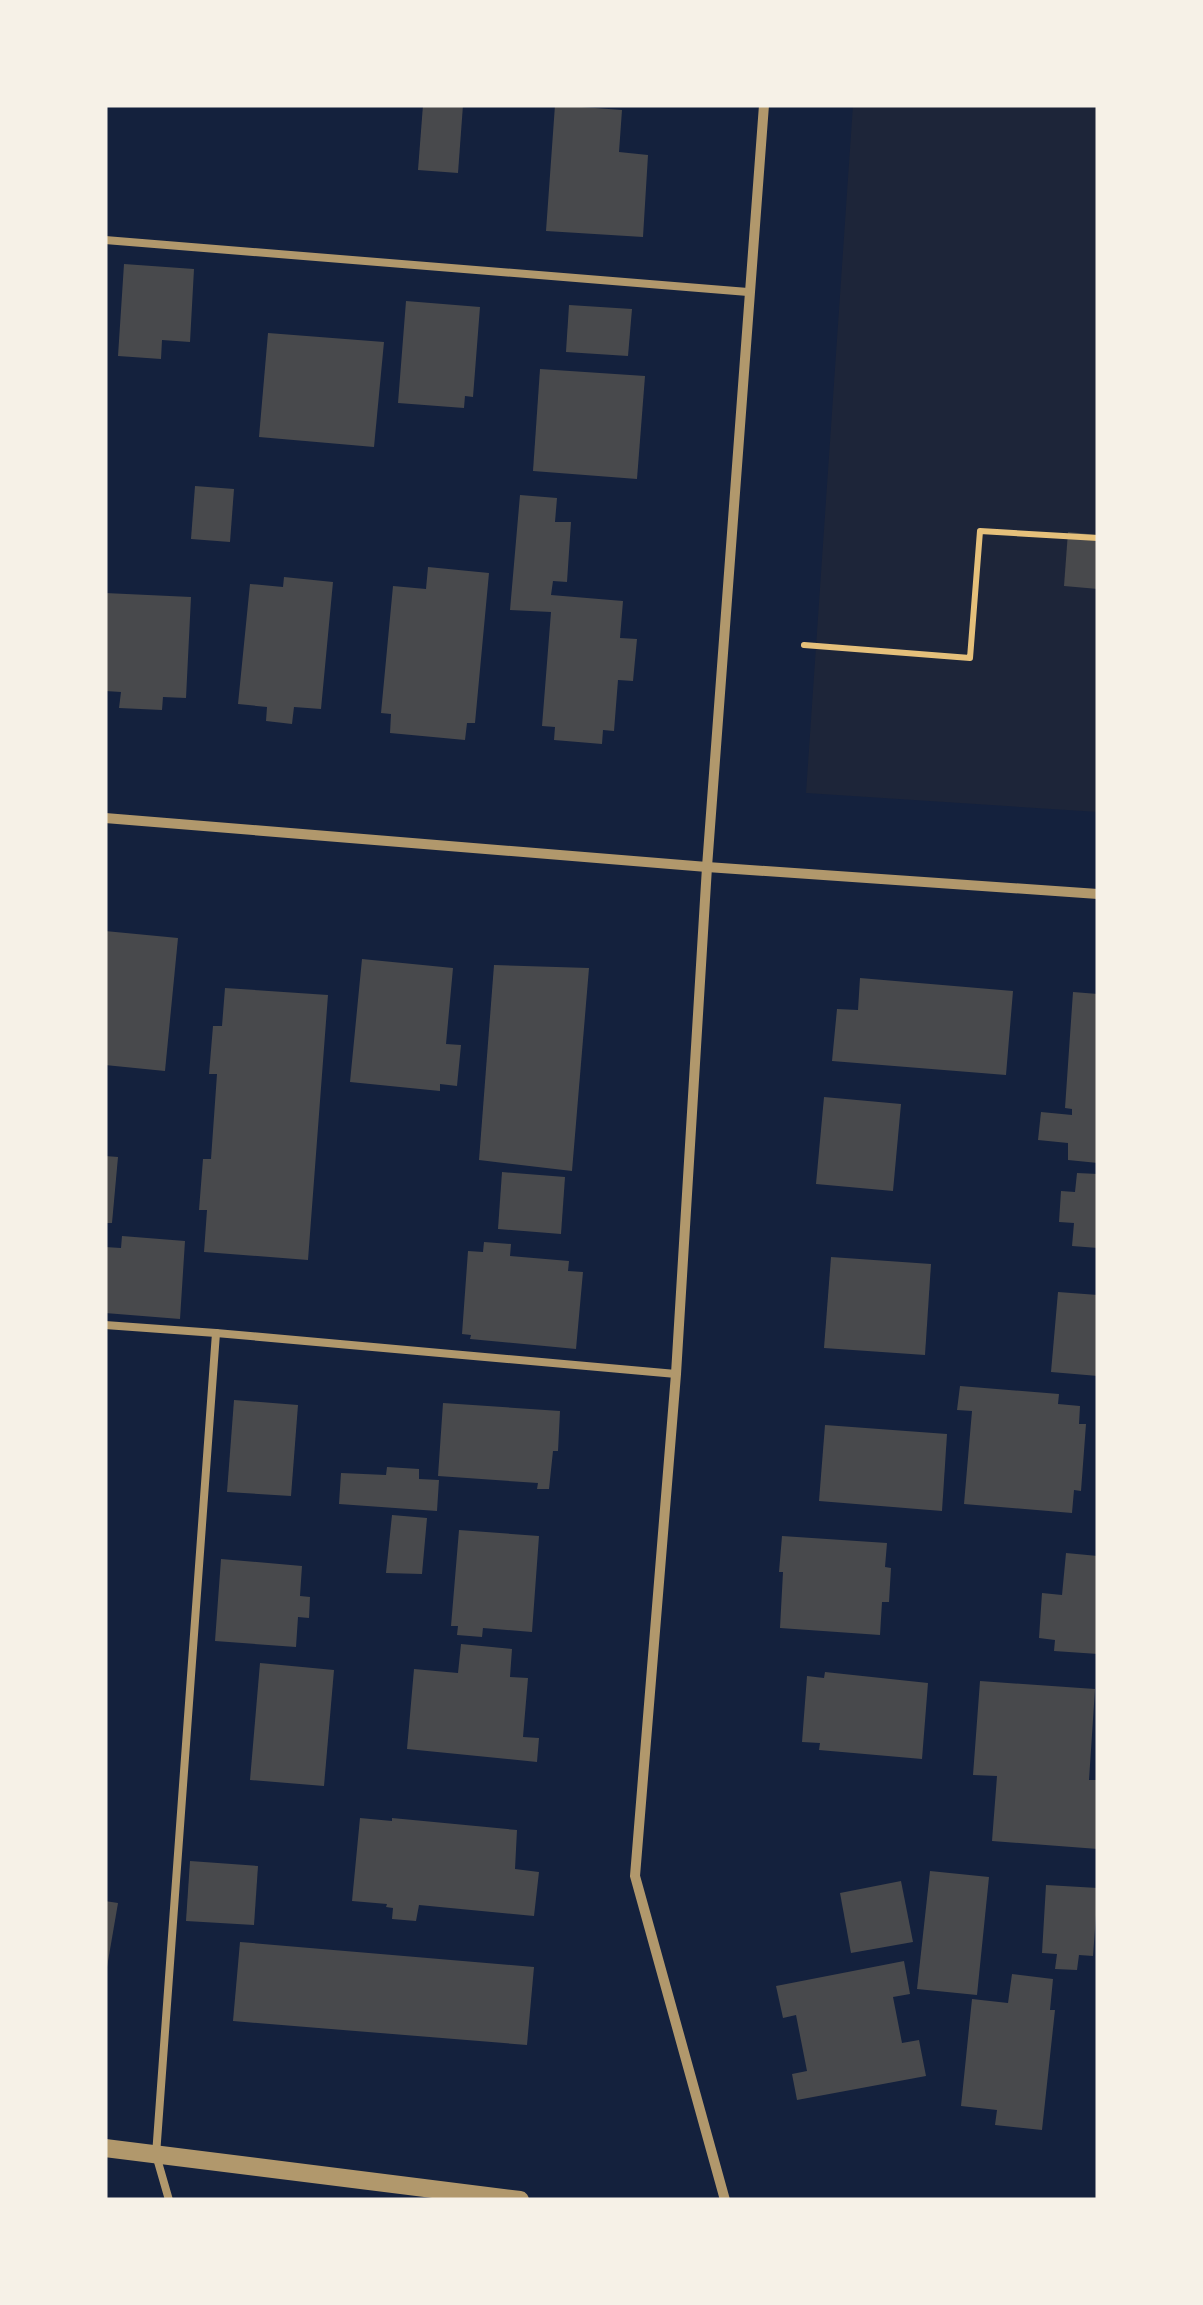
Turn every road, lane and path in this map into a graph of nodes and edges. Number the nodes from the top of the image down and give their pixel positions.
1 (764, 105) edge
2 (105, 240) edge
3 (748, 292) junction
4 (1098, 538) edge
5 (804, 645) dead end
6 (105, 818) edge
7 (708, 867) junction
8 (1098, 894) edge
9 (105, 1325) edge
10 (216, 1334) junction
11 (676, 1374) junction
12 (105, 2148) edge
13 (156, 2155) junction
14 (169, 2200) edge
15 (520, 2200) edge
16 (725, 2200) edge

1 - 3 street
2 - 3 lane
3 - 7 street
4 - 5 path
6 - 7 street
7 - 8 street
7 - 11 street
9 - 10 lane
10 - 11 lane
10 - 13 lane
11 - 16 street
12 - 13 street
13 - 14 lane
13 - 15 street

